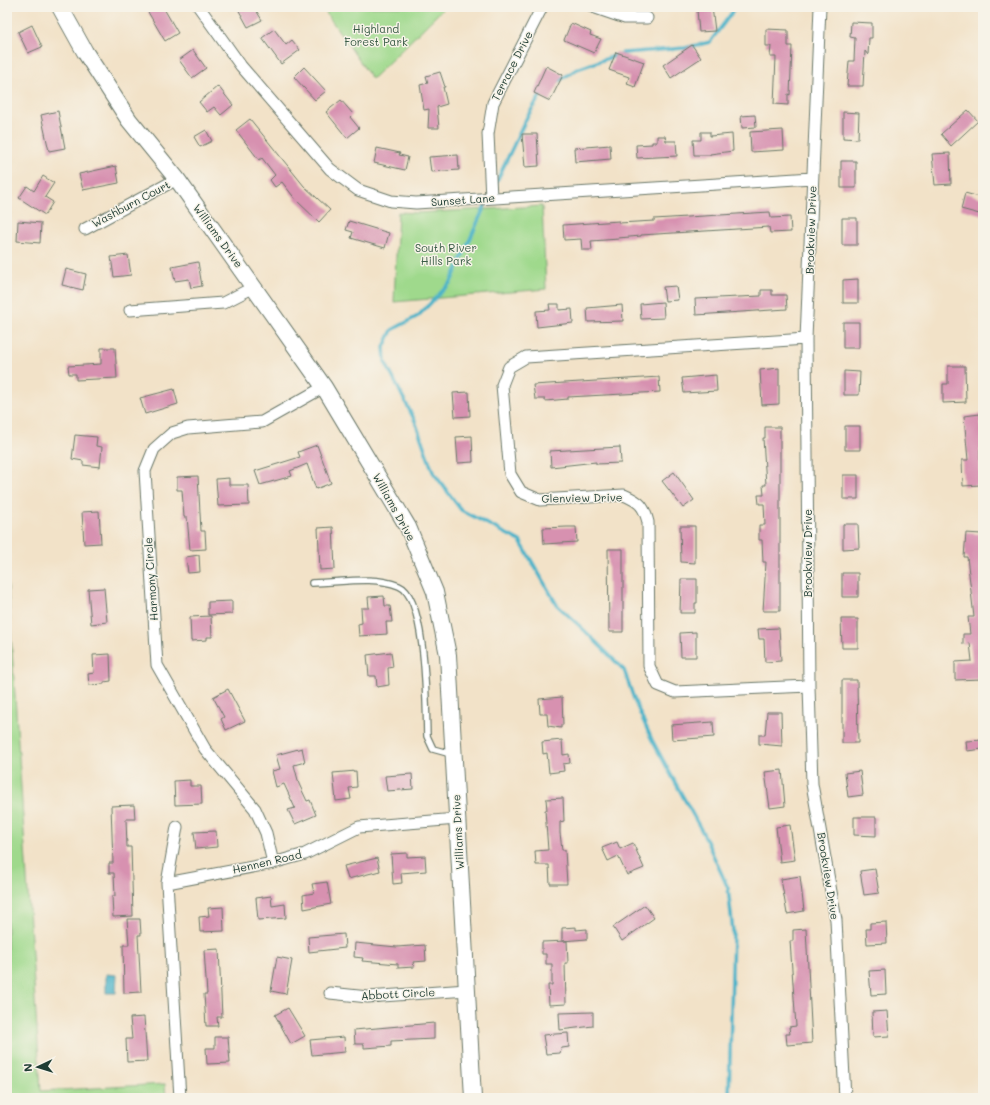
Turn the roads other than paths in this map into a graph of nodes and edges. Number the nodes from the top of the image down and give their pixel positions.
1 (60, 7) edge
2 (199, 7) edge
3 (542, 7) edge
4 (593, 7) edge
5 (820, 7) edge
6 (647, 18) dead end
7 (812, 178) junction
8 (177, 179) junction
9 (491, 198) junction
10 (85, 229) dead end
11 (254, 287) junction
12 (130, 310) dead end
13 (806, 339) junction
14 (324, 387) junction
15 (312, 583) dead end
16 (809, 686) junction
17 (453, 754) junction
18 (457, 819) junction
19 (177, 827) dead end
20 (273, 863) junction
21 (167, 883) junction
22 (467, 990) junction
23 (330, 994) dead end
24 (180, 1098) edge
25 (473, 1098) edge
26 (845, 1098) edge

1 - 8 main road, Williams Drive
2 - 9 street, Sunset Lane
3 - 9 street, Terrace Drive
4 - 6 street
5 - 7 street, Brookview Drive
7 - 9 street, Sunset Lane
7 - 13 street, Brookview Drive
8 - 10 street, Washburn Court
8 - 11 main road, Williams Drive
11 - 12 street
11 - 14 main road, Williams Drive
13 - 16 street, Brookview Drive
13 - 16 street, Glenview Drive
14 - 17 main road, Williams Drive
14 - 20 street, Harmony Circle
15 - 17 lane
16 - 26 street, Brookview Drive
17 - 18 main road, Williams Drive
18 - 20 street, Hennen Road
18 - 22 main road, Williams Drive
19 - 21 street
20 - 21 street, Hennen Road
21 - 24 street
22 - 23 street, Abbott Circle
22 - 25 main road, Williams Drive

